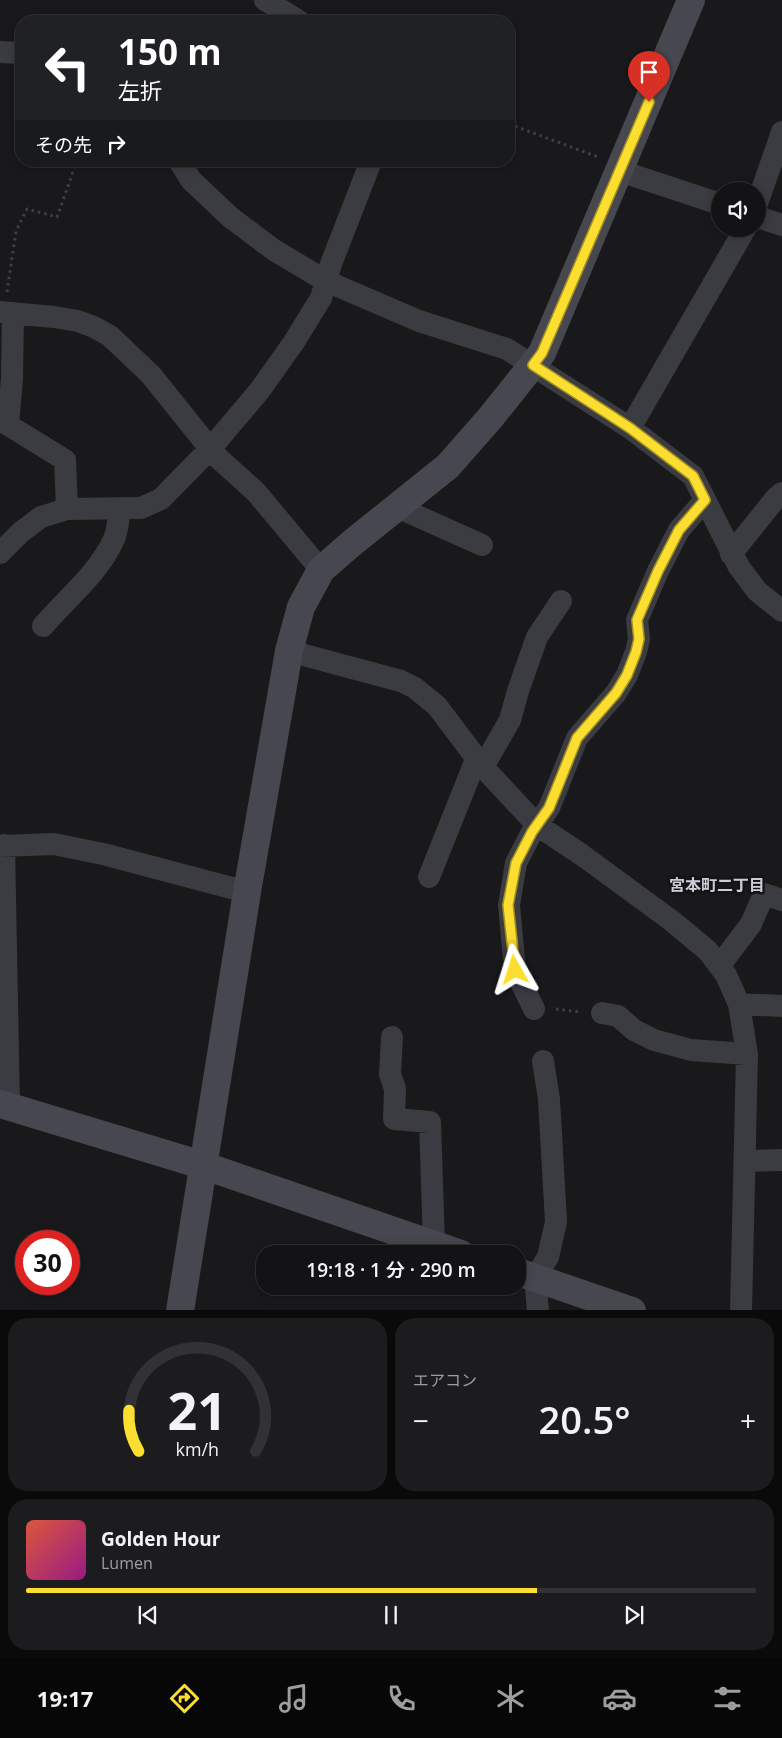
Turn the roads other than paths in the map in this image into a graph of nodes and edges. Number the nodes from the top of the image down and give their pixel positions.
1 (265, 0) edge
2 (691, 0) edge
3 (289, 15) edge
4 (0, 52) edge
5 (15, 53) edge
6 (782, 132) edge
7 (613, 165) junction
8 (183, 167) edge
9 (368, 167) edge
10 (765, 182) edge
11 (711, 201) edge
12 (766, 220) edge
13 (782, 225) edge
14 (740, 237) edge
15 (326, 281) junction
16 (6, 312) edge
17 (533, 365) junction
18 (630, 428) junction
19 (211, 448) junction
20 (782, 493) edge
21 (705, 500) junction
22 (397, 507) junction
23 (67, 509) junction
24 (120, 509) junction
25 (482, 545) dead end
26 (0, 553) edge
27 (731, 554) junction
28 (321, 570) junction
29 (562, 601) dead end
30 (782, 611) edge
31 (43, 626) dead end
32 (289, 651) junction
33 (480, 762) junction
34 (537, 826) junction
35 (2, 845) edge
36 (429, 877) dead end
37 (247, 892) junction
38 (782, 900) edge
39 (720, 965) junction
40 (739, 1004) junction
41 (782, 1006) edge
42 (534, 1009) dead end
43 (602, 1013) dead end
44 (392, 1037) dead end
45 (747, 1054) junction
46 (543, 1061) dead end
47 (4, 1105) edge
48 (782, 1160) edge
49 (746, 1161) junction
50 (202, 1165) junction
51 (434, 1245) joint
52 (526, 1275) edge
53 (180, 1310) edge
54 (538, 1310) edge
55 (632, 1310) edge
56 (741, 1310) edge

1 - 3 street
2 - 7 street
4 - 5 street
6 - 10 street
7 - 11 street
7 - 17 street
8 - 15 street
9 - 15 street
12 - 13 street
14 - 18 street
15 - 17 street
15 - 19 street
16 - 19 street
16 - 23 street
17 - 18 street
17 - 22 street
18 - 21 street
19 - 24 street
19 - 28 street
20 - 27 street
21 - 27 street
21 - 34 street
22 - 25 street
22 - 28 street
23 - 24 street
23 - 26 street
24 - 31 street
27 - 30 street
28 - 32 street
29 - 33 street
32 - 33 street
32 - 37 street
33 - 34 street
33 - 36 street
34 - 39 street
34 - 42 street
35 - 37 street
35 - 47 street
37 - 50 street
38 - 39 street
39 - 40 street
40 - 41 street
40 - 45 street
43 - 45 street
44 - 51 street
45 - 49 street
46 - 52 street
47 - 50 street
48 - 49 street
49 - 56 street
50 - 51 street
50 - 53 street
52 - 54 street
52 - 55 street

